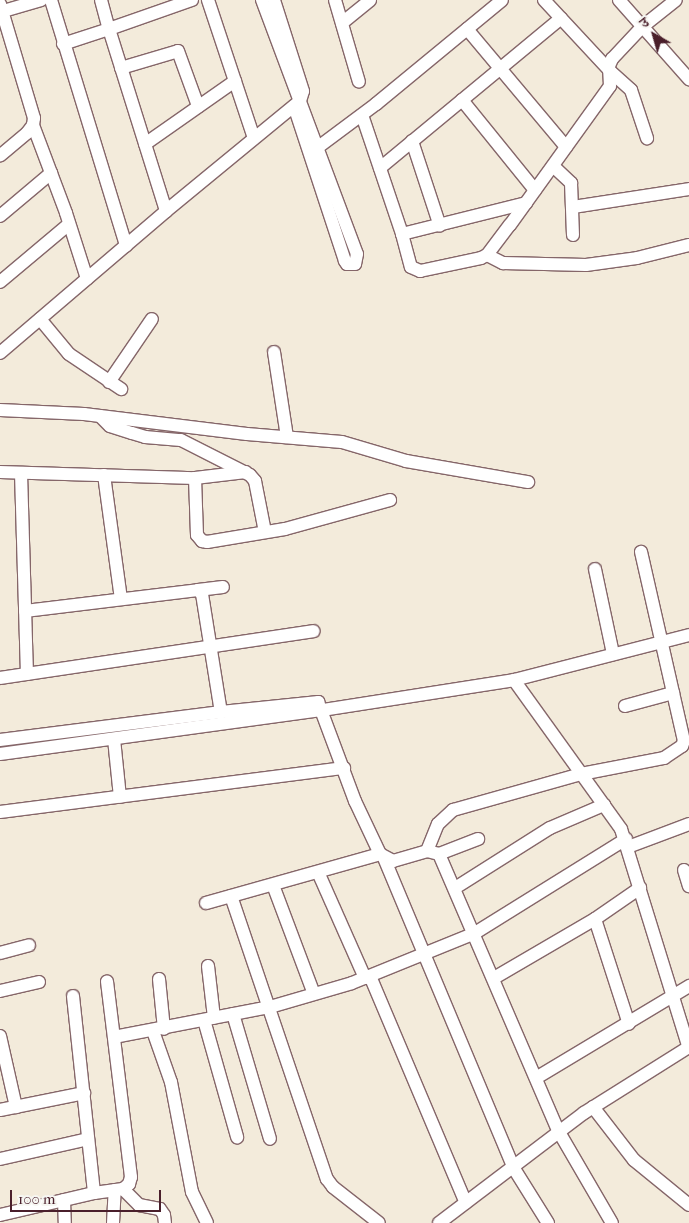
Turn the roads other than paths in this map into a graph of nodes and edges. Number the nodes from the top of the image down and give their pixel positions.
1 (41, 0) edge
2 (51, 0) edge
3 (101, 0) edge
4 (192, 0) edge
5 (208, 0) edge
6 (262, 0) edge
7 (274, 0) edge
8 (335, 0) edge
9 (370, 0) edge
10 (502, 0) edge
11 (544, 0) edge
12 (618, 0) edge
13 (676, 0) edge
14 (1, 9) edge
15 (561, 18) junction
16 (342, 23) junction
17 (642, 27) junction
18 (109, 29) junction
19 (467, 29) junction
20 (63, 44) junction
21 (121, 68) junction
22 (500, 68) junction
23 (611, 72) junction
24 (689, 79) edge
25 (235, 81) junction
26 (359, 82) dead end
27 (462, 100) junction
28 (297, 103) junction
29 (198, 106) junction
30 (362, 115) junction
31 (34, 125) junction
32 (254, 138) junction
33 (647, 138) dead end
34 (412, 140) junction
35 (145, 144) junction
36 (566, 147) junction
37 (314, 151) junction
38 (0, 156) edge
39 (553, 166) junction
40 (380, 168) junction
41 (51, 174) junction
42 (689, 189) edge
43 (535, 190) junction
44 (526, 203) junction
45 (573, 207) junction
46 (166, 211) junction
47 (0, 216) edge
48 (69, 224) junction
49 (440, 226) junction
50 (402, 234) junction
51 (573, 235) dead end
52 (689, 245) edge
53 (126, 246) junction
54 (487, 254) junction
55 (87, 279) junction
56 (0, 282) edge
57 (40, 319) junction
58 (152, 319) dead end
59 (274, 352) dead end
60 (0, 353) edge
61 (109, 382) junction
62 (121, 389) dead end
63 (0, 410) edge
64 (100, 416) junction
65 (286, 437) junction
66 (0, 472) edge
67 (246, 472) junction
68 (21, 473) junction
69 (104, 476) junction
70 (195, 478) junction
71 (528, 482) dead end
72 (390, 500) dead end
73 (265, 532) junction
74 (641, 552) dead end
75 (595, 570) dead end
76 (223, 587) dead end
77 (198, 590) junction
78 (121, 599) junction
79 (25, 611) junction
80 (314, 632) dead end
81 (689, 635) edge
82 (662, 642) junction
83 (211, 647) junction
84 (613, 654) junction
85 (26, 674) junction
86 (0, 678) edge
87 (514, 680) junction
88 (673, 692) junction
89 (624, 706) dead end
90 (323, 710) junction
91 (221, 712) junction
92 (74, 731) junction
93 (114, 739) junction
94 (0, 740) edge
95 (74, 744) junction
96 (0, 754) edge
97 (344, 768) junction
98 (581, 774) junction
99 (120, 797) junction
100 (604, 805) junction
101 (0, 812) edge
102 (689, 824) edge
103 (478, 839) dead end
104 (627, 843) junction
105 (433, 852) junction
106 (382, 856) junction
107 (684, 870) dead end
108 (318, 872) junction
109 (272, 885) junction
110 (689, 886) edge
111 (455, 888) junction
112 (640, 888) junction
113 (231, 896) junction
114 (206, 903) dead end
115 (595, 918) junction
116 (475, 933) junction
117 (29, 945) dead end
118 (0, 953) edge
119 (424, 954) junction
120 (208, 966) dead end
121 (368, 977) junction
122 (494, 978) junction
123 (159, 979) dead end
124 (107, 981) dead end
125 (39, 982) dead end
126 (689, 986) edge
127 (0, 991) edge
128 (314, 994) junction
129 (73, 996) dead end
130 (673, 997) junction
131 (270, 1007) junction
132 (233, 1014) junction
133 (209, 1019) junction
134 (628, 1024) junction
135 (159, 1030) junction
136 (0, 1036) edge
137 (114, 1038) junction
138 (689, 1048) edge
139 (536, 1078) junction
140 (84, 1093) junction
141 (16, 1107) junction
142 (593, 1107) junction
143 (0, 1110) edge
144 (559, 1132) junction
145 (237, 1137) dead end
146 (88, 1139) junction
147 (270, 1139) dead end
148 (0, 1159) edge
149 (513, 1167) junction
150 (119, 1189) junction
151 (94, 1193) junction
152 (64, 1200) junction
153 (466, 1203) junction
154 (689, 1205) edge
155 (1, 1212) edge
156 (65, 1223) edge
157 (113, 1223) edge
158 (165, 1223) edge
159 (207, 1223) edge
160 (380, 1223) edge
161 (438, 1223) edge
162 (548, 1223) edge
163 (612, 1223) edge

1 - 14 street
2 - 20 street
3 - 18 street
4 - 18 street
5 - 25 street
6 - 28 street
7 - 28 street
8 - 16 street
9 - 16 street
10 - 19 street
11 - 15 street
12 - 17 street
13 - 17 street
14 - 31 street
15 - 22 street
15 - 23 street
16 - 26 street
17 - 23 street
17 - 24 street
18 - 20 street
18 - 21 street
19 - 22 street
19 - 30 street
20 - 53 street
21 - 29 street
21 - 35 street
22 - 27 street
22 - 36 street
23 - 33 street
23 - 36 street
25 - 29 street
25 - 32 street
27 - 34 street
27 - 43 street
28 - 32 street
28 - 37 street
29 - 35 street
30 - 37 street
30 - 40 street
31 - 38 street
31 - 41 street
32 - 46 street
34 - 40 street
34 - 49 street
35 - 46 street
36 - 39 street
37 - 37 street
39 - 43 street
39 - 45 street
40 - 50 street
41 - 47 street
41 - 48 street
42 - 45 street
43 - 44 street
44 - 49 street
44 - 54 street
45 - 51 street
46 - 53 street
48 - 55 street
48 - 56 street
49 - 50 street
50 - 54 street
52 - 54 street
53 - 55 street
55 - 57 street
57 - 60 street
57 - 61 street
58 - 61 street
59 - 65 street
61 - 62 street
63 - 64 street
64 - 65 street
64 - 67 street
65 - 71 street
66 - 68 street
67 - 70 street
67 - 73 street
68 - 69 street
68 - 79 street
69 - 70 street
69 - 78 street
70 - 73 street
72 - 73 street
74 - 82 street
75 - 84 street
76 - 77 street
77 - 78 street
77 - 83 street
78 - 79 street
79 - 85 street
80 - 83 street
81 - 82 street
82 - 84 street
82 - 88 street
83 - 85 street
83 - 91 street
84 - 87 street
85 - 86 street
87 - 90 street
87 - 98 street
88 - 89 street
88 - 98 street
90 - 91 street
90 - 93 street
90 - 97 street
91 - 92 street
92 - 94 street
92 - 95 street
93 - 95 street
93 - 99 street
95 - 96 street
97 - 99 street
97 - 106 street
98 - 100 street
98 - 105 street
99 - 101 street
100 - 104 street
100 - 111 street
102 - 104 street
103 - 105 street
104 - 112 street
104 - 116 street
105 - 106 street
105 - 111 street
106 - 108 street
106 - 119 street
107 - 110 street
108 - 109 street
108 - 121 street
109 - 113 street
109 - 128 street
111 - 116 street
112 - 115 street
112 - 130 street
113 - 114 street
113 - 131 street
115 - 122 street
115 - 134 street
116 - 119 street
116 - 122 street
117 - 118 street
119 - 121 street
119 - 149 street
120 - 133 street
121 - 128 street
121 - 153 street
122 - 139 street
123 - 135 street
124 - 137 street
125 - 127 street
126 - 130 street
128 - 131 street
129 - 140 street
130 - 134 street
130 - 138 street
131 - 132 street
131 - 160 street
132 - 133 street
132 - 147 street
133 - 135 street
133 - 145 street
134 - 139 street
135 - 137 street
135 - 159 street
136 - 141 street
137 - 150 street
138 - 142 street
139 - 144 street
140 - 141 street
140 - 146 street
141 - 143 street
142 - 144 street
142 - 154 street
144 - 149 street
144 - 163 street
146 - 148 street
146 - 151 street
149 - 153 street
149 - 162 street
150 - 151 street
150 - 157 street
150 - 158 street
151 - 152 street
152 - 155 street
152 - 156 street
153 - 161 street

